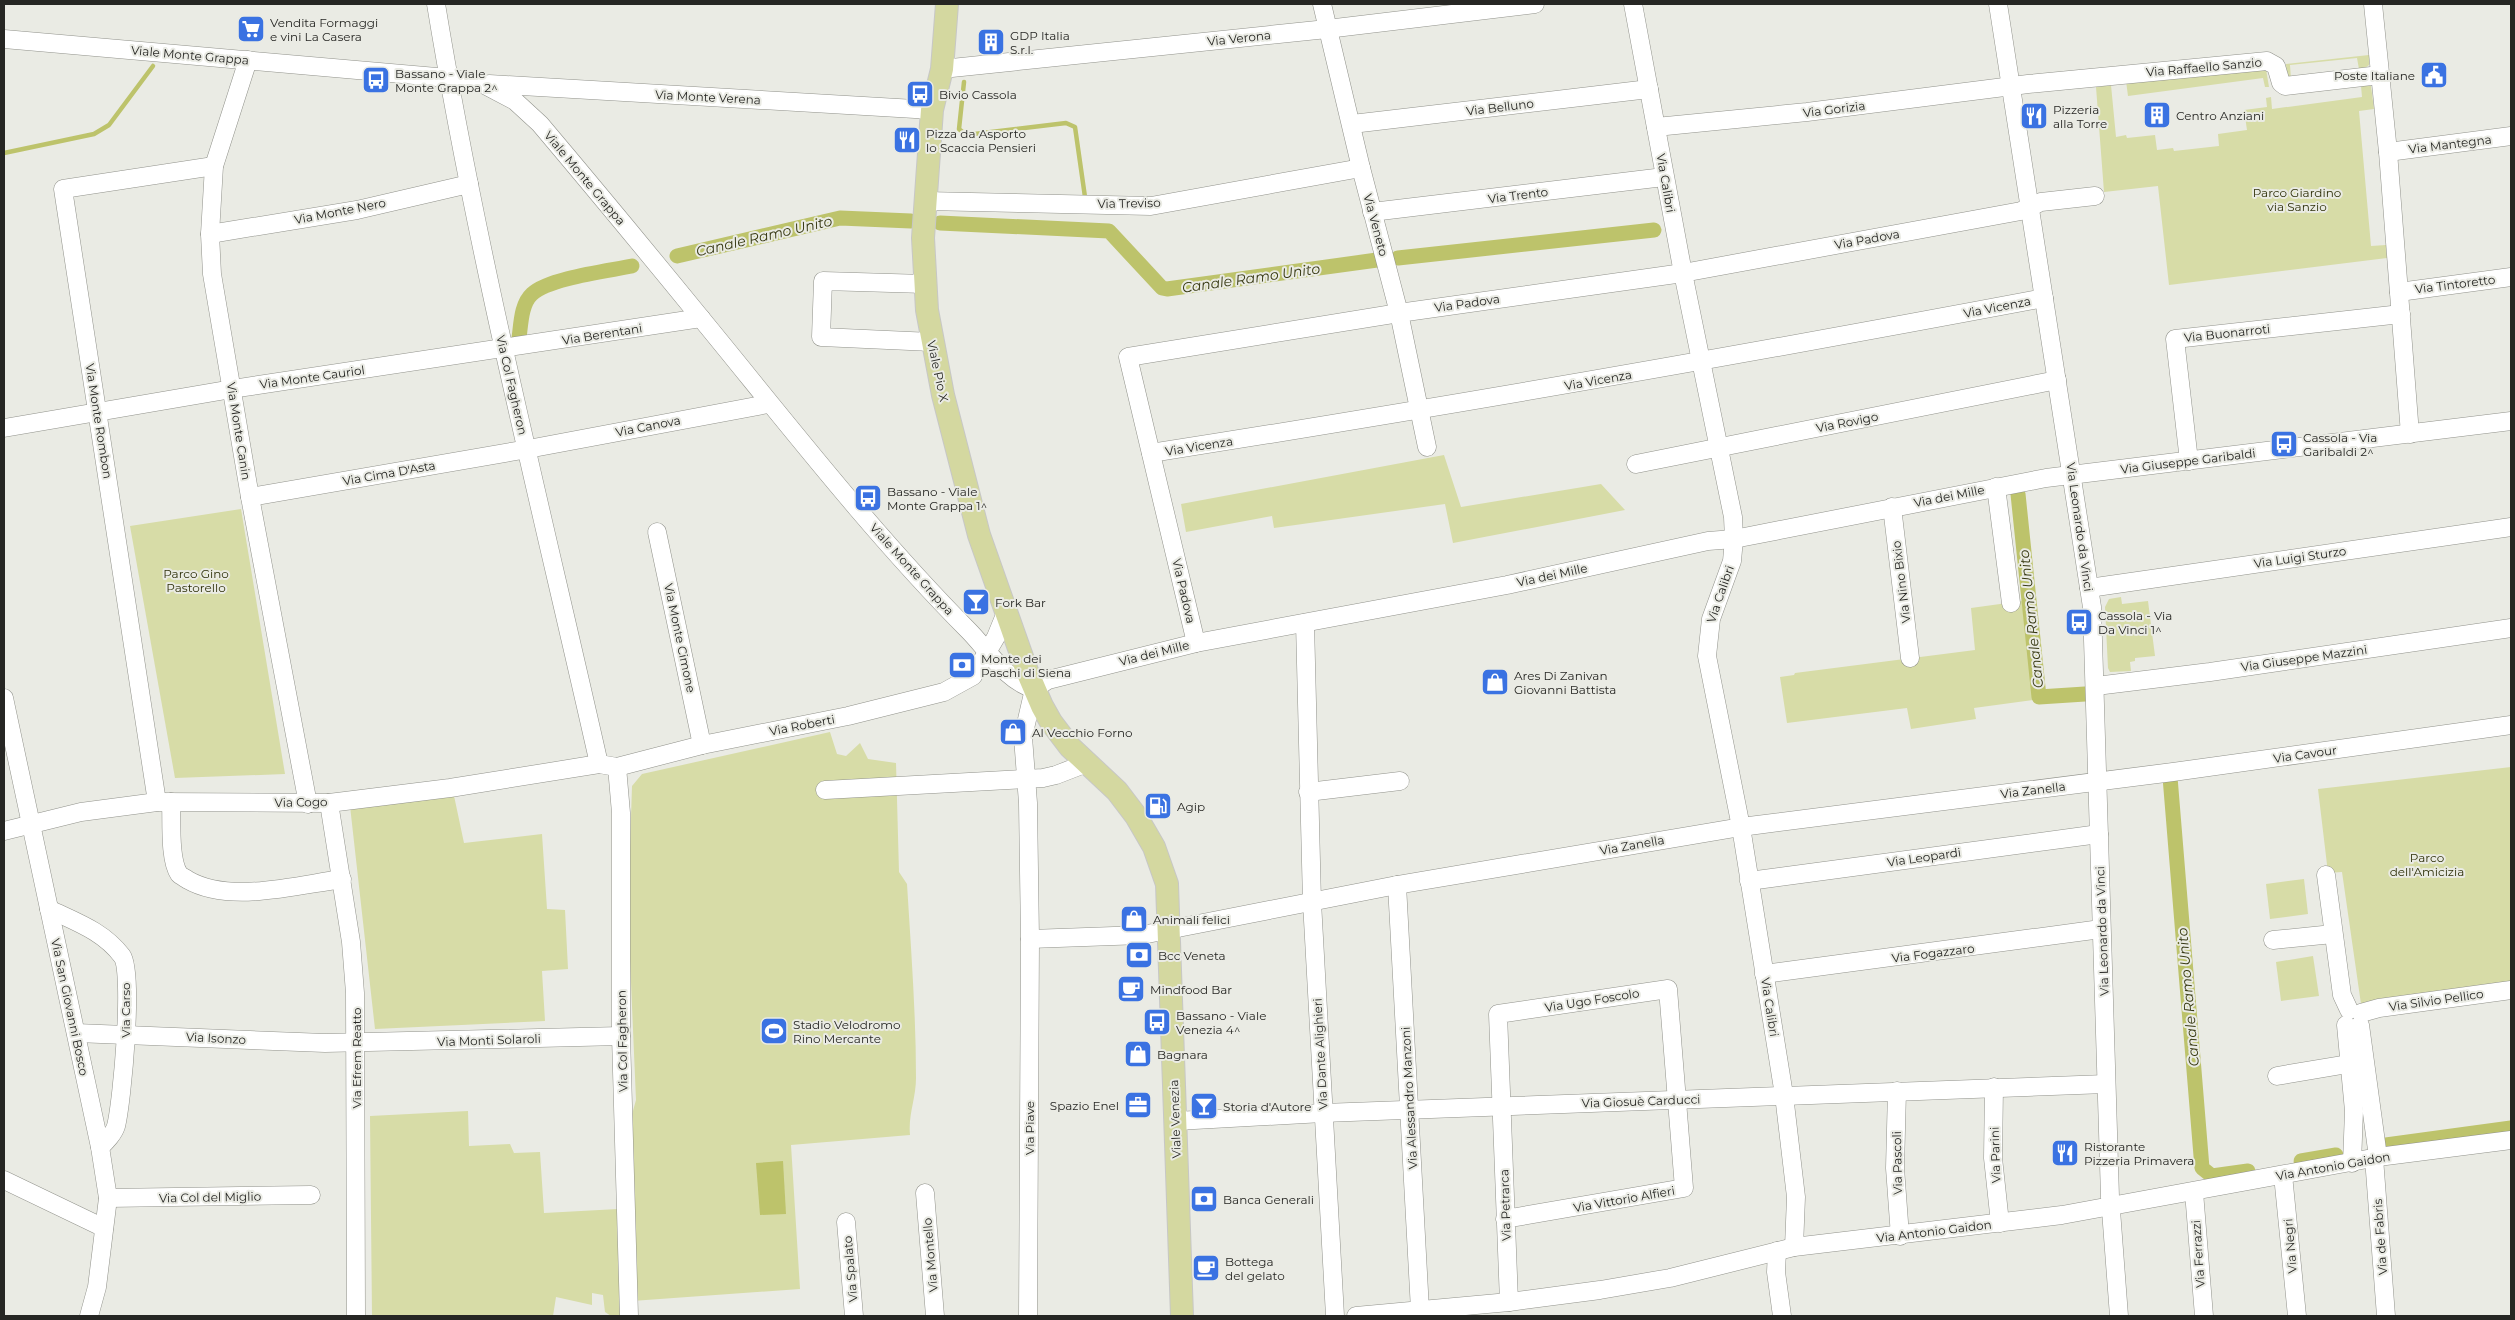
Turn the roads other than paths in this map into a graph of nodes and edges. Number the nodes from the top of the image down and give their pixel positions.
1 (436, 4) edge
2 (947, 4) edge
3 (1322, 4) edge
4 (1535, 4) edge
5 (1633, 4) edge
6 (1998, 4) edge
7 (2373, 4) edge
8 (1327, 29) junction
9 (4, 39) edge
10 (248, 60) junction
11 (942, 69) junction
12 (2380, 75) junction
13 (448, 78) junction
14 (484, 84) junction
15 (2011, 87) junction
16 (1649, 89) junction
17 (932, 110) junction
18 (1352, 124) junction
19 (1656, 127) junction
20 (2511, 136) edge
21 (2388, 152) junction
22 (214, 166) junction
23 (1361, 168) junction
24 (1664, 177) junction
25 (469, 184) junction
26 (2095, 196) dead end
27 (925, 200) junction
28 (2030, 209) junction
29 (1372, 212) junction
30 (210, 234) junction
31 (1683, 273) junction
32 (2511, 277) edge
33 (925, 284) junction
34 (2399, 292) junction
35 (2044, 298) junction
36 (1399, 313) junction
37 (2401, 314) junction
38 (702, 318) junction
39 (932, 342) junction
40 (503, 349) junction
41 (1702, 362) junction
42 (2057, 380) junction
43 (232, 389) junction
44 (768, 404) junction
45 (1419, 411) junction
46 (98, 412) junction
47 (2511, 421) edge
48 (4, 428) edge
49 (2410, 434) junction
50 (1427, 447) dead end
51 (1720, 447) junction
52 (528, 449) junction
53 (1151, 453) junction
54 (2189, 461) junction
55 (1636, 464) dead end
56 (2073, 474) junction
57 (1996, 487) junction
58 (250, 497) junction
59 (1892, 507) junction
60 (2511, 527) edge
61 (657, 532) dead end
62 (1734, 539) junction
63 (2089, 588) junction
64 (2011, 602) dead end
65 (1007, 610) junction
66 (1305, 623) junction
67 (2511, 628) edge
68 (1196, 643) junction
69 (988, 650) junction
70 (1910, 658) dead end
71 (2096, 686) junction
72 (1034, 689) junction
73 (4, 698) edge
74 (1050, 722) junction
75 (2511, 725) edge
76 (1023, 737) junction
77 (702, 745) junction
78 (1087, 763) junction
79 (599, 764) junction
80 (617, 767) junction
81 (1026, 779) junction
82 (1400, 781) dead end
83 (2098, 782) junction
84 (825, 790) dead end
85 (1308, 792) junction
86 (164, 802) junction
87 (329, 803) junction
88 (308, 804) junction
89 (31, 824) junction
90 (1741, 827) junction
91 (4, 830) edge
92 (2099, 834) junction
93 (2326, 875) dead end
94 (342, 879) junction
95 (1749, 881) junction
96 (1397, 885) junction
97 (1312, 902) junction
98 (49, 909) junction
99 (1169, 929) junction
100 (2101, 929) junction
101 (2333, 934) junction
102 (1030, 939) junction
103 (2273, 940) dead end
104 (1764, 974) junction
105 (2511, 990) edge
106 (2354, 1018) junction
107 (76, 1033) junction
108 (126, 1034) junction
109 (621, 1036) junction
110 (356, 1043) junction
111 (2348, 1064) junction
112 (2277, 1076) dead end
113 (2106, 1084) junction
114 (1994, 1087) junction
115 (1897, 1090) junction
116 (1784, 1095) junction
117 (1677, 1099) junction
118 (1501, 1107) junction
119 (1409, 1111) junction
120 (1323, 1113) junction
121 (1176, 1121) junction
122 (2511, 1140) edge
123 (100, 1147) junction
124 (2376, 1158) junction
125 (2352, 1163) junction
126 (2283, 1175) junction
127 (4, 1180) edge
128 (2194, 1192) junction
129 (925, 1193) dead end
130 (311, 1195) dead end
131 (108, 1198) junction
132 (2110, 1206) junction
133 (1505, 1219) junction
134 (846, 1222) dead end
135 (2000, 1223) junction
136 (104, 1228) junction
137 (1900, 1236) junction
138 (1794, 1247) junction
139 (1777, 1251) junction
140 (1509, 1302) junction
141 (1420, 1310) junction
142 (88, 1316) edge
143 (356, 1316) edge
144 (630, 1316) edge
145 (854, 1316) edge
146 (935, 1316) edge
147 (1028, 1316) edge
148 (1182, 1316) edge
149 (1336, 1316) edge
150 (1356, 1316) edge
151 (1782, 1316) edge
152 (2119, 1316) edge
153 (2204, 1316) edge
154 (2297, 1316) edge
155 (2386, 1316) edge

1 - 13 street, Via Col Fagheron
2 - 11 main road, Viale Pio X
3 - 8 street, Via Veneto
4 - 8 street, Via Verona
5 - 16 street, Via Calibri
6 - 15 street, Via Leonardo da Vinci
7 - 12 street
8 - 11 street, Via Verona
8 - 18 street, Via Veneto
9 - 10 street, Viale Monte Grappa
10 - 13 street, Viale Monte Grappa
10 - 22 street, Via Monte Canin
11 - 17 main road, Viale Pio X
12 - 15 street, Via Raffaello Sanzio
12 - 21 street
13 - 14 street, Viale Monte Grappa
13 - 25 street, Via Col Fagheron
14 - 17 street, Via Monte Verena
14 - 38 street, Viale Monte Grappa
15 - 19 street, Via Gorizia
15 - 28 street, Via Leonardo da Vinci
16 - 18 street, Via Belluno
16 - 19 street, Via Calibri
17 - 27 main road, Viale Pio X
18 - 23 street, Via Veneto
19 - 24 street, Via Calibri
20 - 21 street, Via Mantegna
21 - 34 street
22 - 30 street, Via Monte Canin
22 - 46 street, Via Monte Rombon
23 - 27 street, Via Treviso
23 - 29 street, Via Veneto
24 - 29 street, Via Trento
24 - 31 street, Via Calibri
25 - 30 street, Via Monte Nero
25 - 40 street, Via Col Fagheron
26 - 28 street, Via Padova
27 - 33 main road, Viale Pio X
28 - 31 street, Via Padova
28 - 35 street, Via Leonardo da Vinci
29 - 36 street, Via Veneto
30 - 43 street, Via Monte Canin
31 - 36 street, Via Padova
31 - 41 street, Via Calibri
32 - 34 street, Via Tintoretto
33 - 39 main road, Viale Pio X
33 - 39 street
34 - 37 street
35 - 41 street, Via Vicenza
35 - 42 street, Via Leonardo da Vinci
36 - 45 street, Via Veneto
36 - 53 street, Via Padova
37 - 49 street
37 - 54 street, Via Buonarroti
38 - 40 street, Via Berentani
38 - 44 street, Viale Monte Grappa
39 - 65 main road, Viale Pio X
40 - 43 street, Via Monte Cauriol
40 - 52 street, Via Col Fagheron
41 - 45 street, Via Vicenza
41 - 51 street, Via Calibri
42 - 51 street, Via Rovigo
42 - 56 street, Via Leonardo da Vinci
43 - 46 street, Via Monte Cauriol
43 - 58 street, Via Monte Canin
44 - 52 street, Via Canova
44 - 69 street, Viale Monte Grappa
45 - 50 street, Via Veneto
45 - 53 street, Via Vicenza
46 - 48 street, Via Monte Cauriol
46 - 86 street, Via Monte Rombon
47 - 49 street, Via Giuseppe Garibaldi
49 - 54 street, Via Giuseppe Garibaldi
51 - 55 street, Via Rovigo
51 - 62 street, Via Calibri
52 - 58 street, Via Cima D'Asta
52 - 79 street, Via Col Fagheron
53 - 68 street, Via Padova
54 - 56 street, Via Giuseppe Garibaldi
56 - 57 street, Via dei Mille
56 - 63 street, Via Leonardo da Vinci
57 - 59 street, Via dei Mille
57 - 64 street
58 - 88 street, Via Monte Canin
59 - 62 street, Via dei Mille
59 - 70 street, Via Nino Bixio
60 - 63 street, Via Luigi Sturzo
61 - 77 street, Via Monte Cimone
62 - 66 street, Via dei Mille
62 - 90 street, Via Calibri
63 - 71 street, Via Leonardo da Vinci
65 - 69 street
65 - 72 main road, Viale Pio X
66 - 68 street, Via dei Mille
66 - 85 street, Via Dante Alighieri
67 - 71 street, Via Giuseppe Mazzini
68 - 72 street, Via dei Mille
69 - 72 street, Viale Monte Grappa
69 - 77 street, Via Roberti
71 - 83 street, Via Leonardo da Vinci
72 - 74 main road, Viale Pio X
72 - 76 street, Via Piave
73 - 89 street, Via San Giovanni Bosco
74 - 76 street
74 - 78 main road, Viale Venezia
75 - 83 street, Via Cavour
76 - 81 street, Via Piave
77 - 80 street, Via Roberti
78 - 81 street
78 - 99 main road, Viale Venezia
79 - 80 street, Via Roberti
79 - 87 street, Via Cogo
80 - 109 street, Via Col Fagheron
81 - 84 street
81 - 102 street, Via Piave
82 - 85 street
83 - 90 street, Via Zanella
83 - 92 street, Via Leonardo da Vinci
85 - 97 street, Via Dante Alighieri
86 - 88 street, Via Cogo
86 - 89 street, Via Cogo
86 - 94 street, Via Monte Rombon
87 - 88 street, Via Cogo
87 - 94 street, Via Efrem Reatto
89 - 91 street, Via Cogo
89 - 98 street, Via San Giovanni Bosco
90 - 95 street, Via Calibri
90 - 96 street, Via Zanella
92 - 95 street, Via Leopardi
92 - 100 street, Via Leonardo da Vinci
93 - 101 street
94 - 110 street, Via Efrem Reatto
95 - 104 street, Via Calibri
96 - 97 street, Via Zanella
96 - 119 street, Via Alessandro Manzoni
97 - 99 street, Via Zanella
97 - 120 street, Via Dante Alighieri
98 - 107 street, Via San Giovanni Bosco
98 - 108 street, Via Carso
99 - 102 street
99 - 121 main road, Viale Venezia
100 - 104 street, Via Fogazzaro
100 - 113 street, Via Leonardo da Vinci
101 - 103 street
101 - 106 street
102 - 147 street, Via Piave
104 - 116 street, Via Calibri
105 - 106 street, Via Silvio Pellico
106 - 111 street
106 - 124 street
107 - 108 street, Via Isonzo
107 - 123 street, Via San Giovanni Bosco
108 - 110 street, Via Isonzo
108 - 123 street, Via Carso
109 - 110 street, Via Monti Solaroli
109 - 144 street, Via Col Fagheron
110 - 143 street, Via Efrem Reatto
111 - 112 street
111 - 125 street
113 - 114 street, Via Giosuè Carducci
113 - 132 street, Via Leonardo da Vinci
114 - 115 street, Via Giosuè Carducci
114 - 135 street, Via Parini
115 - 116 street, Via Giosuè Carducci
115 - 137 street, Via Pascoli
116 - 117 street, Via Giosuè Carducci
116 - 138 street, Via Calibri
117 - 118 street, Via Giosuè Carducci
117 - 118 street, Via Ugo Foscolo
117 - 133 street, Via Vittorio Alfieri
118 - 119 street, Via Giosuè Carducci
118 - 133 street, Via Petrarca
119 - 120 street, Via Giosuè Carducci
119 - 141 street, Via Alessandro Manzoni
120 - 121 street, Via Giosuè Carducci
120 - 149 street, Via Dante Alighieri
121 - 148 main road, Viale Venezia
122 - 124 street, Via Antonio Gaidon
123 - 131 street, Via San Giovanni Bosco
124 - 125 street, Via Antonio Gaidon
124 - 155 street, Via de Fabris
125 - 126 street, Via Antonio Gaidon
126 - 128 street, Via Antonio Gaidon
126 - 154 street, Via Negri
127 - 136 street
128 - 132 street, Via Antonio Gaidon
128 - 153 street, Via Ferrazzi
129 - 146 street, Via Montello
130 - 131 street, Via Col del Miglio
131 - 136 street, Via San Giovanni Bosco
132 - 135 street, Via Antonio Gaidon
132 - 152 street, Via Leonardo da Vinci
133 - 140 street, Via Petrarca
134 - 145 street, Via Spalato
135 - 137 street, Via Antonio Gaidon
136 - 142 street, Via San Giovanni Bosco
137 - 138 street, Via Antonio Gaidon
138 - 139 street, Via Antonio Gaidon
139 - 140 street, Via Antonio Gaidon
139 - 151 street
140 - 141 street, Via Antonio Gaidon
141 - 150 street, Via Antonio Gaidon

